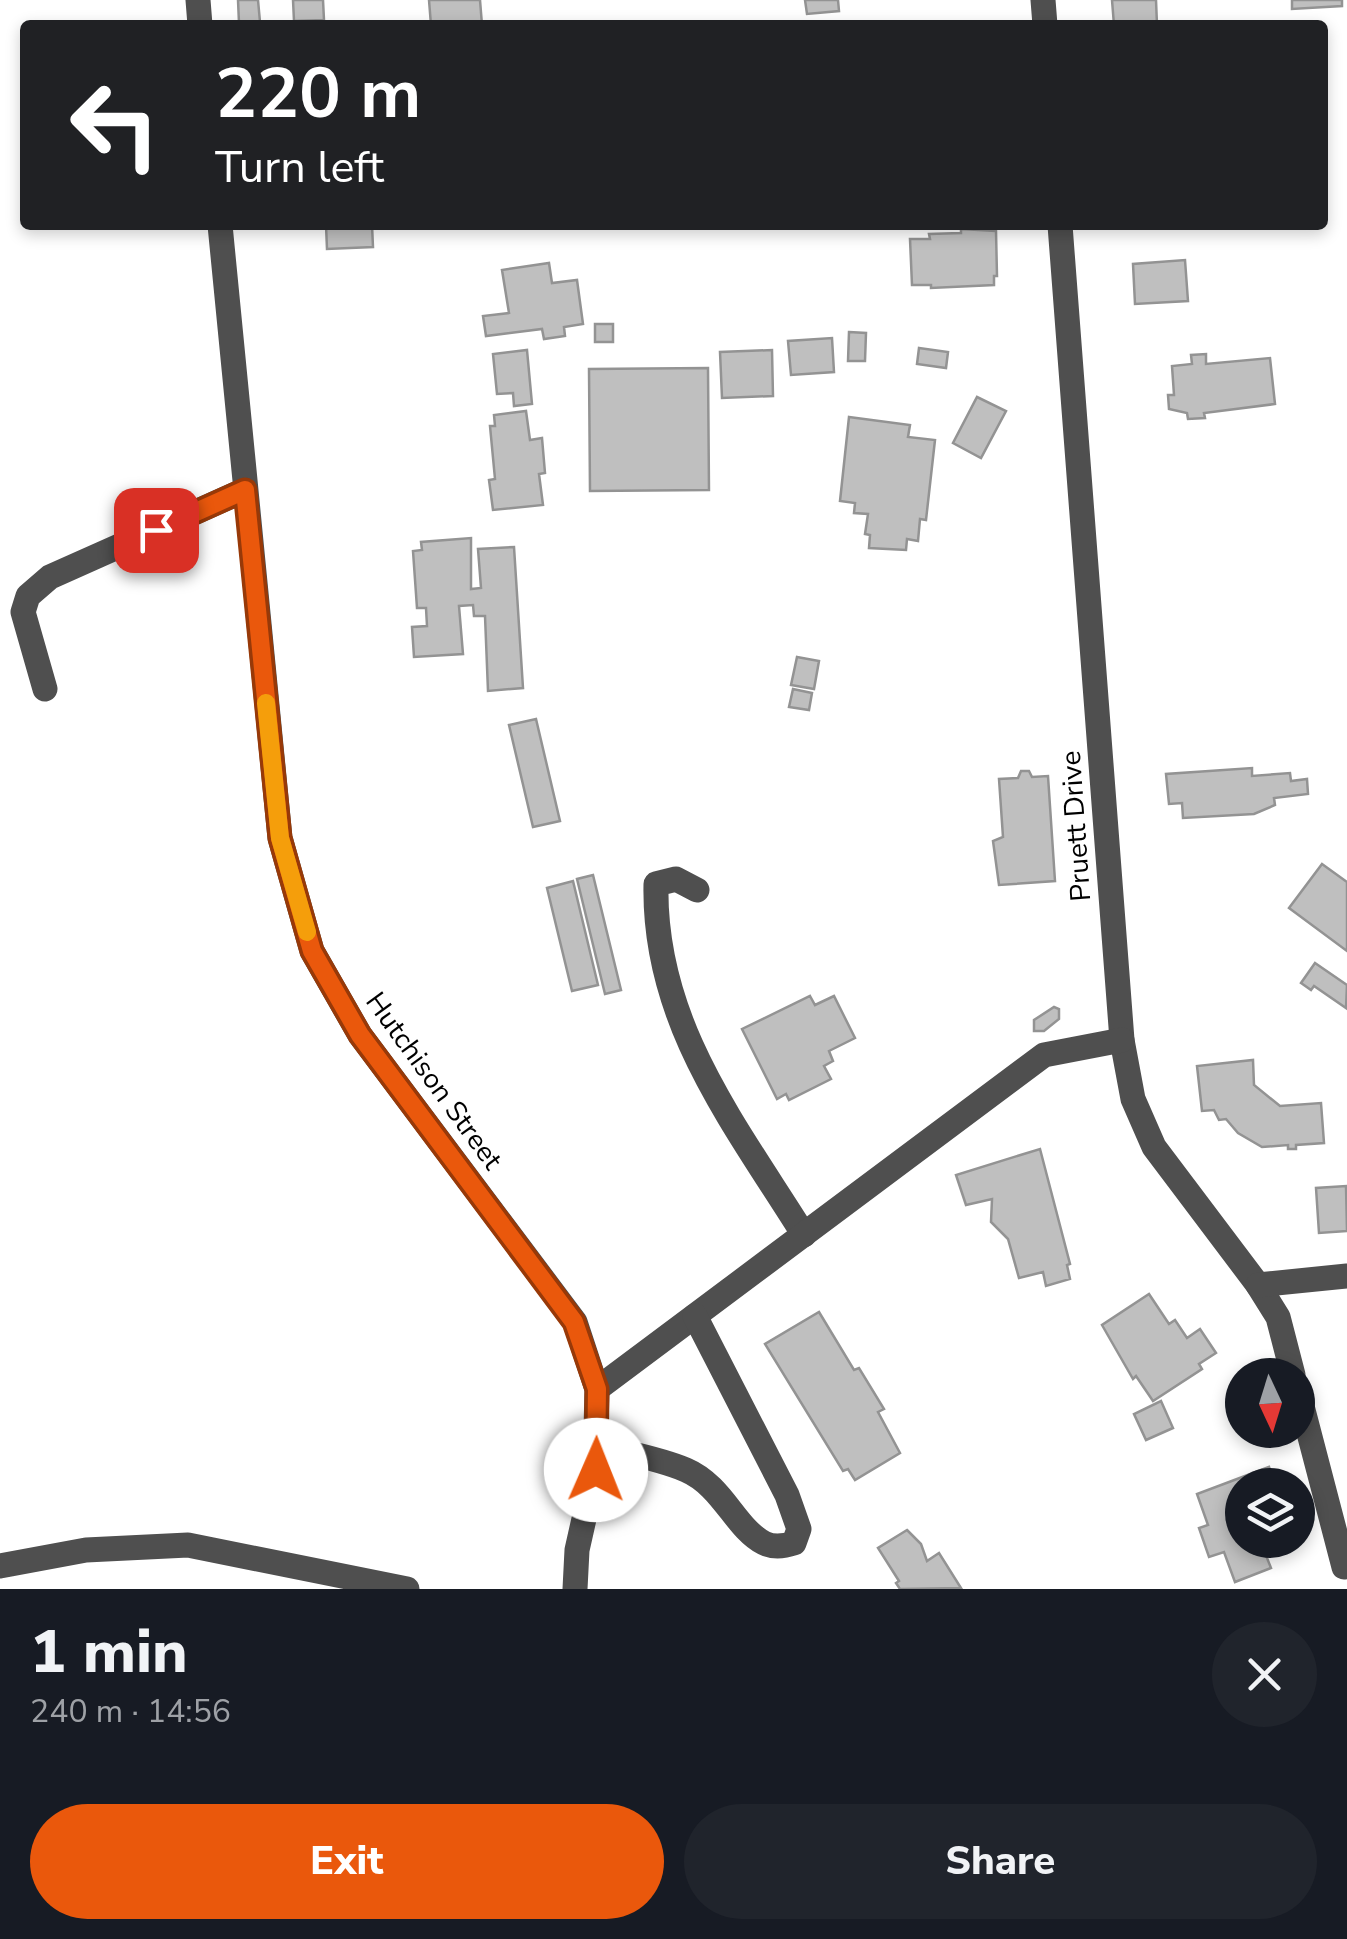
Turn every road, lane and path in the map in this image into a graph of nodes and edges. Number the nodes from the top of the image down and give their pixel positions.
1 (220, 230) edge
2 (1060, 230) edge
3 (245, 490) junction
4 (45, 689) dead end
5 (697, 890) dead end
6 (1122, 1040) junction
7 (804, 1234) junction
8 (1347, 1276) edge
9 (1258, 1285) junction
10 (695, 1316) junction
11 (1289, 1358) edge
12 (597, 1389) junction
13 (596, 1445) junction
14 (1313, 1448) edge
15 (0, 1566) edge
16 (1344, 1567) dead end
17 (407, 1589) edge
18 (575, 1589) edge

1 - 3 street, Hutchison Street
2 - 6 street, Pruett Drive
3 - 4 street
3 - 12 street, Hutchison Street
5 - 7 street
6 - 7 street
6 - 9 street, Pruett Drive
7 - 10 street
8 - 9 street
9 - 11 street, Pruett Drive
10 - 12 street
10 - 13 street
12 - 13 street, Hutchison Street
13 - 18 street, Hutchison Street
14 - 16 street
15 - 17 street

